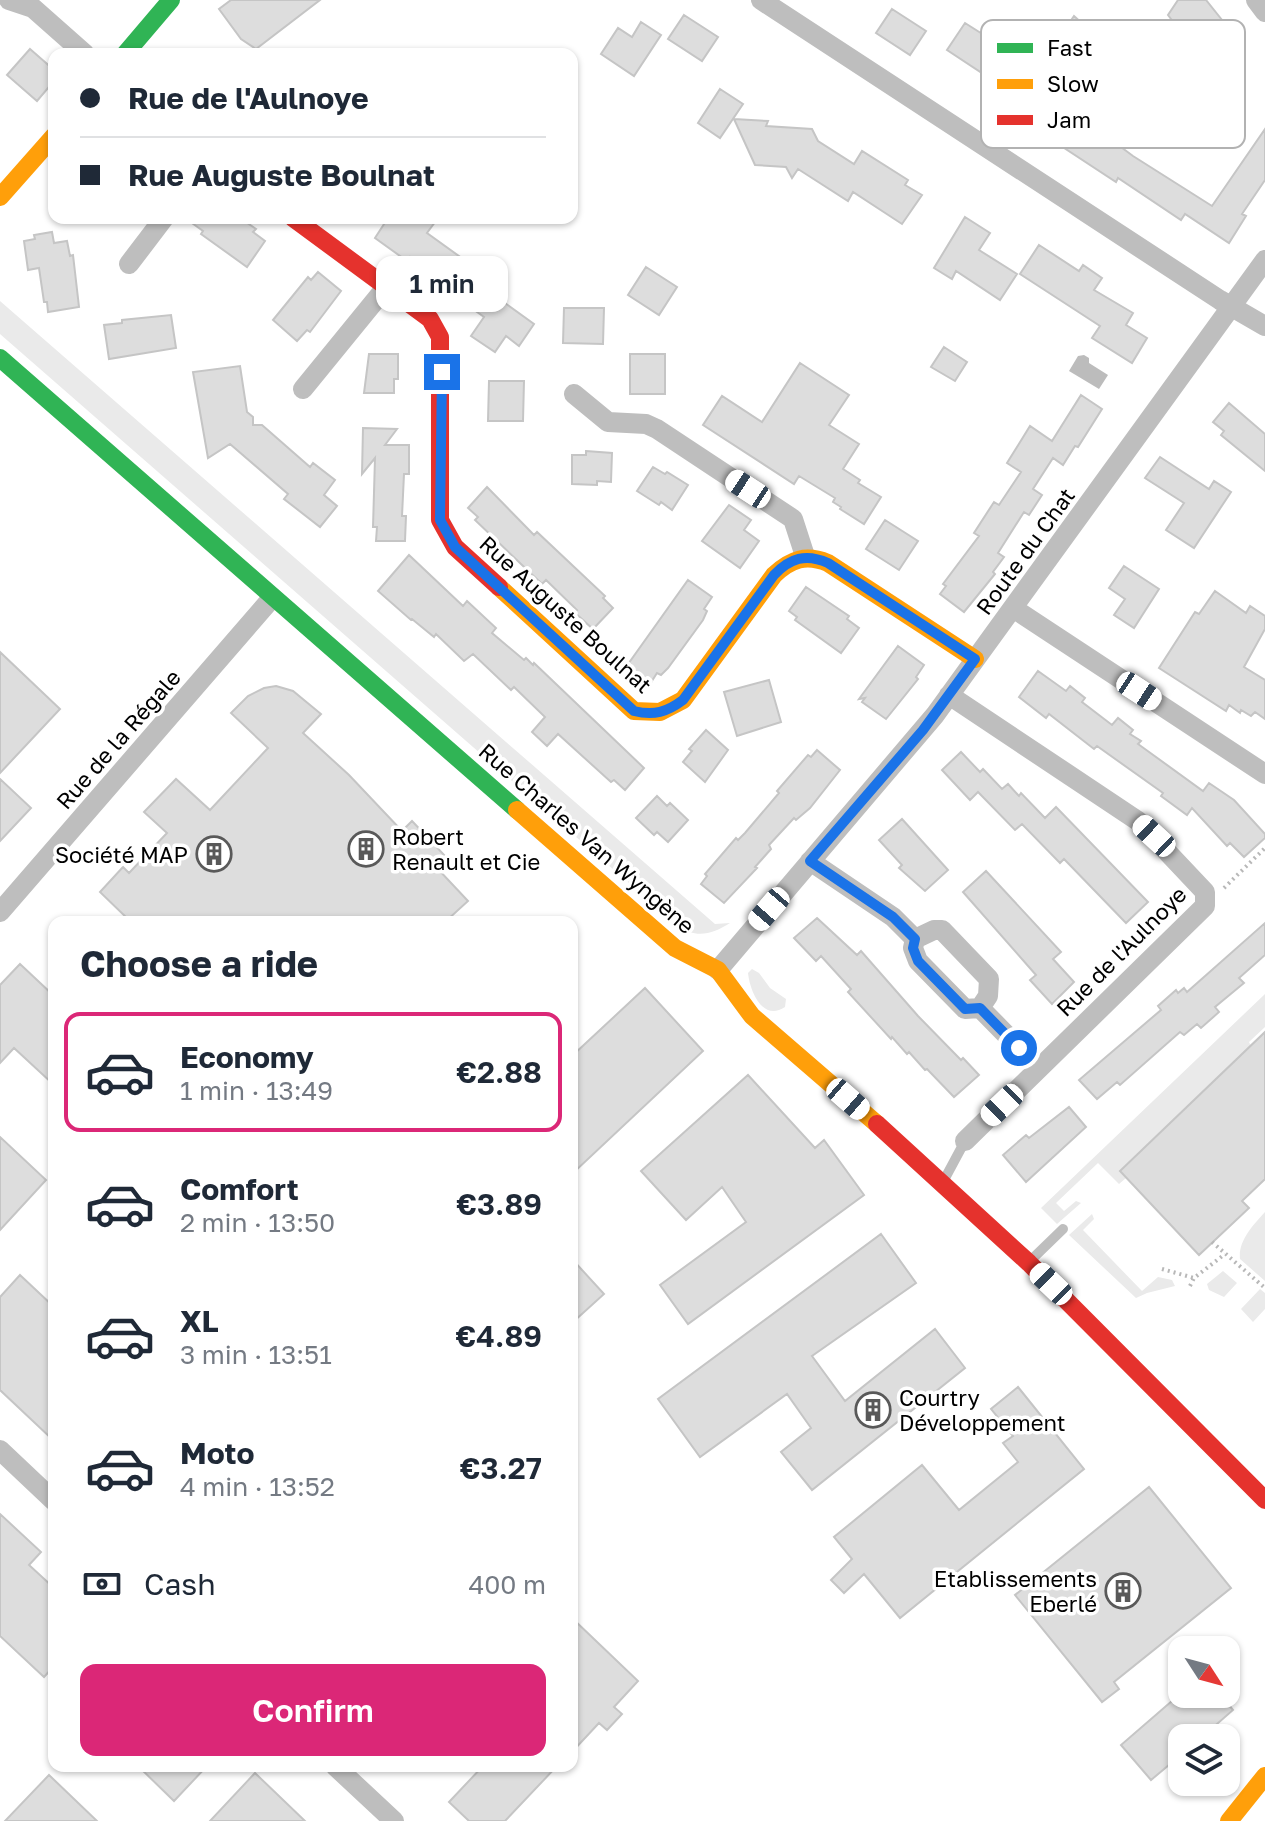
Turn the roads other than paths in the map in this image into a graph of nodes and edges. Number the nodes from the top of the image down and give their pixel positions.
1 (9, 0) edge
2 (171, 0) edge
3 (761, 0) edge
4 (1256, 0) edge
5 (1265, 12) edge
6 (78, 48) edge
7 (130, 48) edge
8 (48, 143) edge
9 (981, 144) edge
10 (988, 148) edge
11 (0, 197) edge
12 (159, 224) edge
13 (301, 224) edge
14 (1265, 260) edge
15 (129, 264) dead end
16 (387, 286) junction
17 (1231, 307) junction
18 (1265, 326) edge
19 (0, 358) edge
20 (303, 389) dead end
21 (574, 394) dead end
22 (805, 556) junction
23 (272, 598) junction
24 (1013, 608) junction
25 (975, 659) junction
26 (949, 695) junction
27 (1265, 774) edge
28 (810, 861) junction
29 (0, 912) edge
30 (915, 939) junction
31 (718, 970) junction
32 (980, 1008) junction
33 (1039, 1068) junction
34 (965, 1141) joint
35 (942, 1183) junction
36 (1063, 1229) dead end
37 (1029, 1263) junction
38 (0, 1450) edge
39 (48, 1495) edge
40 (1265, 1500) edge
41 (341, 1772) edge
42 (1265, 1776) edge
43 (384, 1818) edge
44 (1229, 1821) edge

1 - 6 street
2 - 7 street
3 - 9 street
4 - 5 street
8 - 11 street
10 - 17 street
12 - 15 street
13 - 16 street, Rue Auguste Boulnat
14 - 17 street, Route du Chat
16 - 20 street
16 - 22 street, Rue Auguste Boulnat
17 - 18 street
17 - 24 street, Route du Chat
19 - 23 street, Rue Charles Van Wyngène
21 - 22 street
22 - 25 street
23 - 29 street, Rue de la Régale
23 - 31 street, Rue Charles Van Wyngène
24 - 25 street, Route du Chat
24 - 27 street
25 - 26 street, Route du Chat
26 - 28 street, Route du Chat
26 - 33 street, Rue de l'Aulnoye
28 - 30 street
28 - 31 street, Route du Chat
30 - 32 street
30 - 32 street
31 - 35 street, Rue Charles Van Wyngène
32 - 33 street
33 - 34 street, Rue de l'Aulnoye
34 - 35 lane, Rue de l'Aulnoye
35 - 37 street, Rue Charles Van Wyngène
36 - 37 lane
37 - 40 street, Rue Charles Van Wyngène
38 - 39 street
41 - 43 street
42 - 44 street

